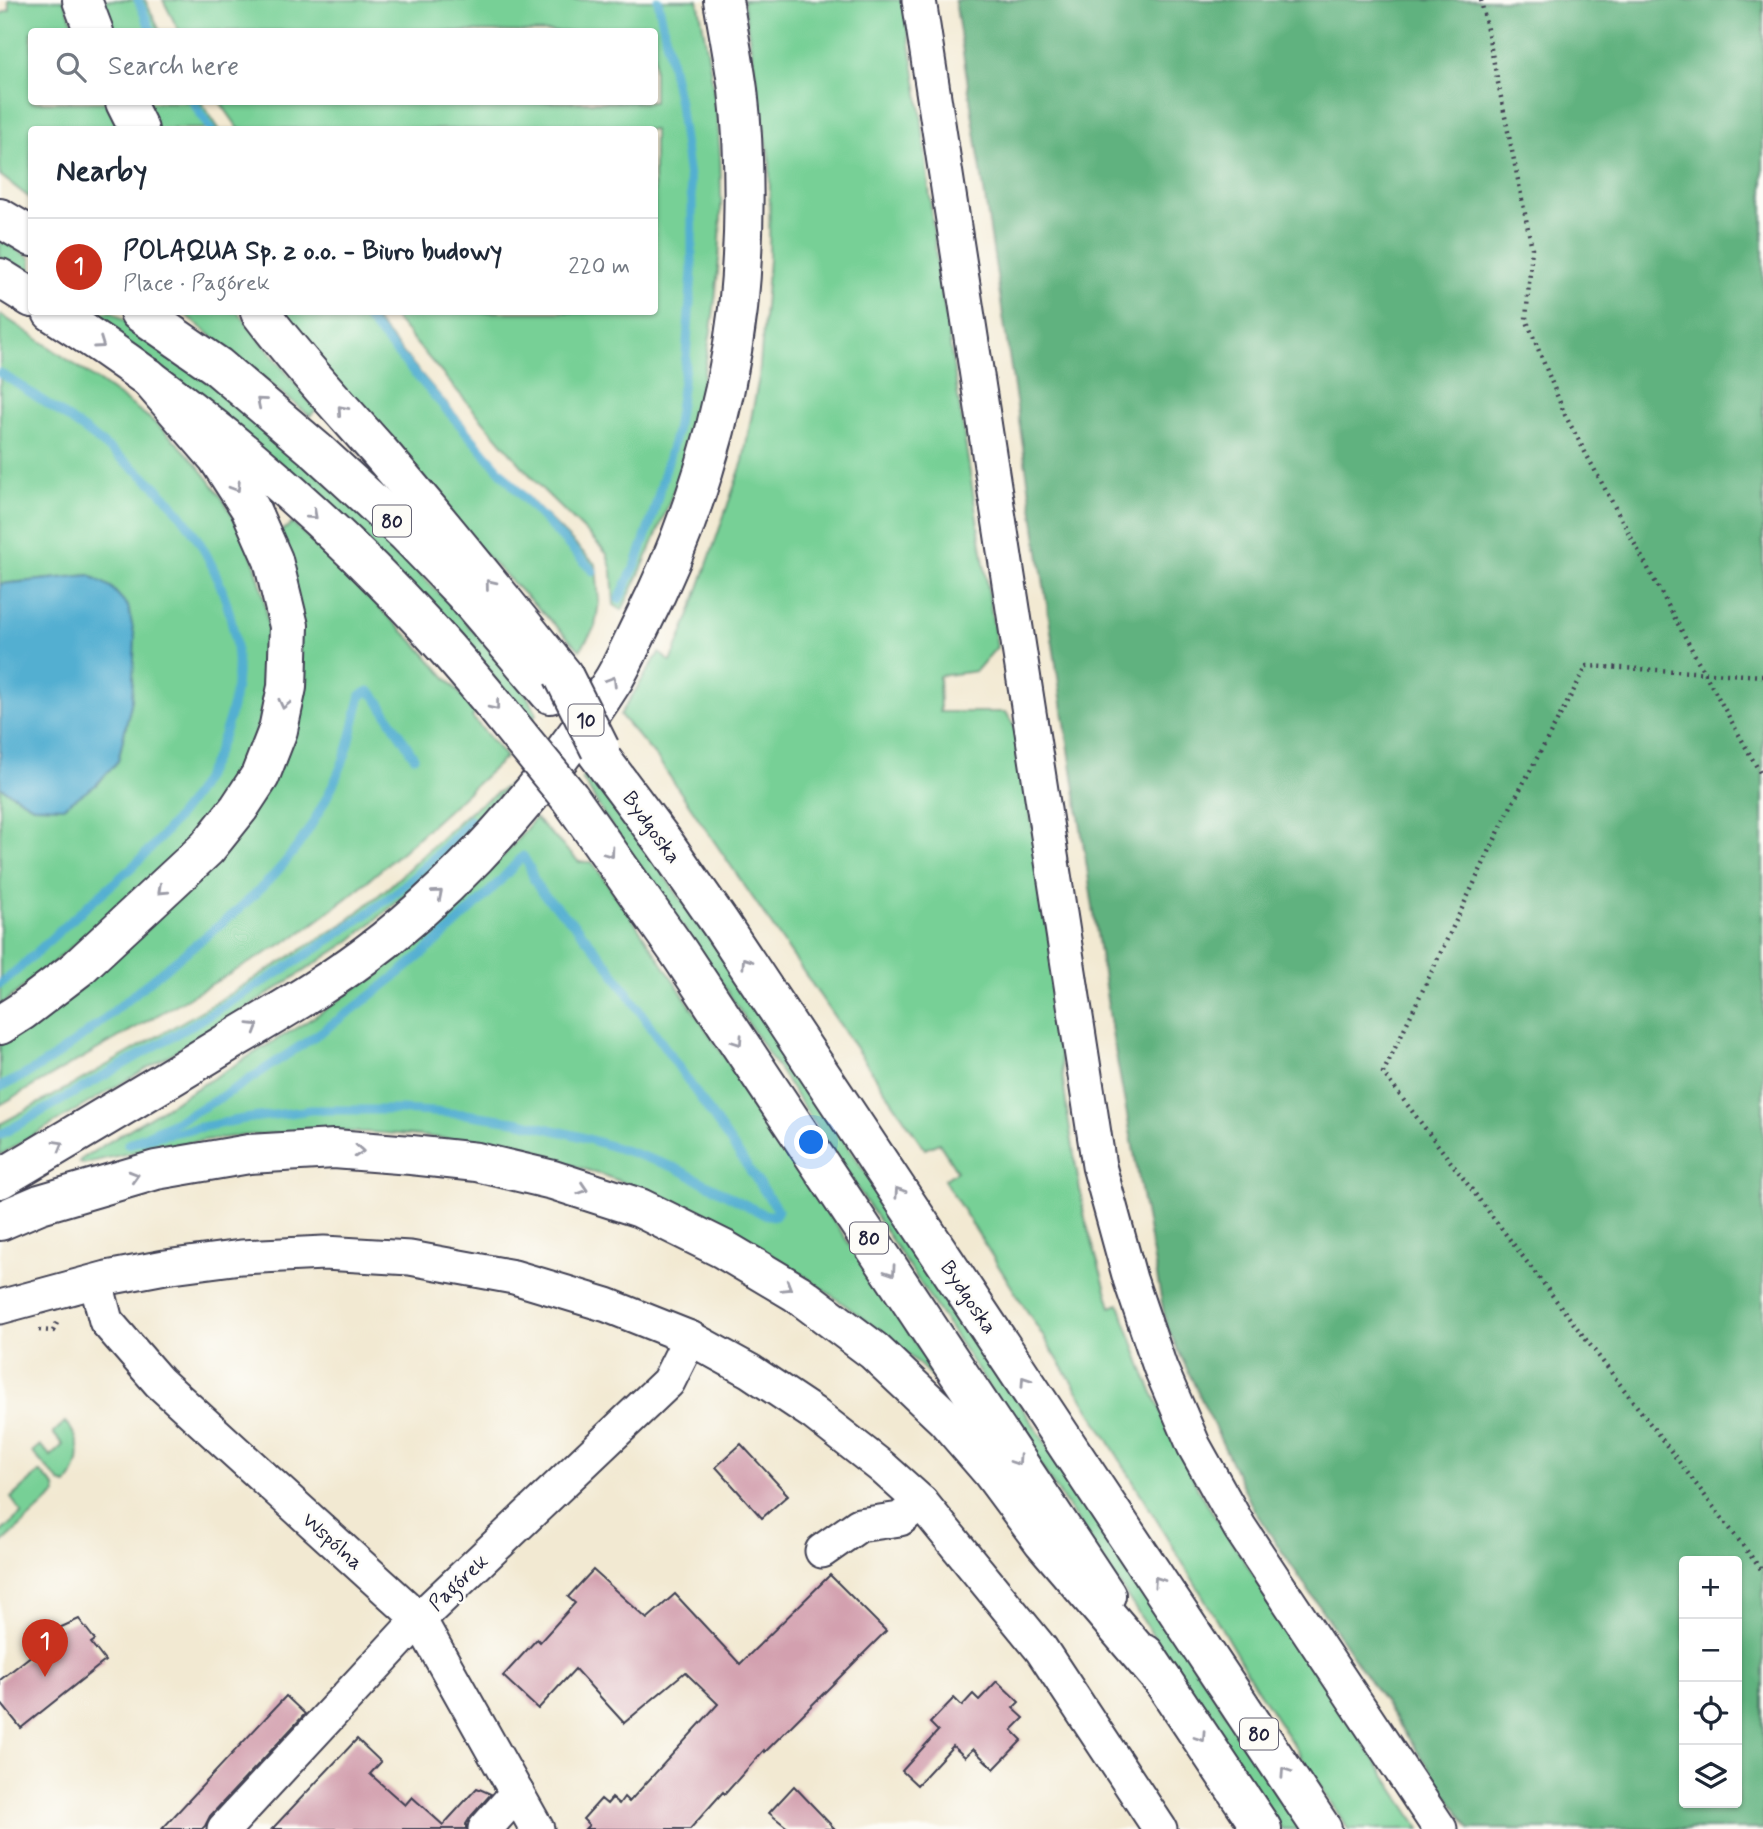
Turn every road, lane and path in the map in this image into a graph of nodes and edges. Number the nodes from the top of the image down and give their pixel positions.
1 (82, 0) edge
2 (723, 0) edge
3 (919, 0) edge
4 (1481, 0) edge
5 (92, 28) edge
6 (126, 105) edge
7 (137, 126) edge
8 (0, 218) edge
9 (28, 235) edge
10 (0, 278) edge
11 (28, 296) edge
12 (56, 315) edge
13 (143, 315) edge
14 (262, 315) edge
15 (148, 377) junction
16 (1703, 673) junction
17 (1763, 676) edge
18 (557, 684) junction
19 (1763, 778) edge
20 (0, 1025) edge
21 (0, 1179) edge
22 (0, 1221) edge
23 (96, 1282) junction
24 (0, 1307) edge
25 (690, 1338) junction
26 (921, 1502) junction
27 (822, 1551) dead end
28 (1763, 1572) edge
29 (419, 1619) junction
30 (1163, 1681) junction
31 (517, 1793) junction
32 (224, 1829) edge
33 (485, 1829) edge
34 (537, 1829) edge
35 (1160, 1829) edge
36 (1262, 1829) edge
37 (1322, 1829) edge
38 (1440, 1829) edge

1 - 5 main road
21 -> 2 main road, 10
3 - 38 street
4 - 16 path
6 - 7 main road
8 - 9 main road
10 - 11 main road
12 -> 15 main road, 80
18 -> 13 main road, 80
18 -> 14 main road
15 -> 20 main road
15 -> 30 main road, 80, bridge
16 - 17 path
16 - 19 path
16 - 28 path
37 -> 18 main road, Bydgoska / 80, bridge
22 -> 30 main road
23 - 24 street
23 - 25 street
23 - 29 street, Wspólna
25 - 26 street
25 - 29 street, Pagórek
26 - 27 street
26 - 35 street
29 - 31 street, Wspólna
29 - 32 street, Pagórek
30 -> 36 main road, 80
31 - 33 street
31 - 34 street, Wspólna

